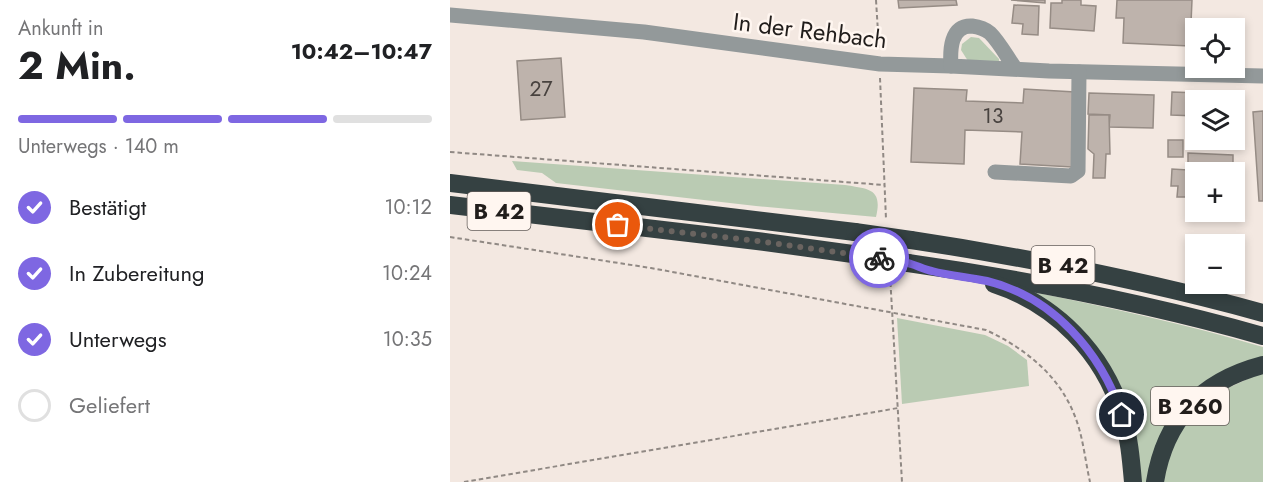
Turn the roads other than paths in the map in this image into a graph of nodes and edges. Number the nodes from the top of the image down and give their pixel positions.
1 (450, 15) edge
2 (951, 66) junction
3 (1015, 68) junction
4 (1079, 72) junction
5 (1263, 76) edge
6 (995, 172) dead end
7 (450, 183) edge
8 (450, 205) edge
9 (909, 263) junction
10 (1214, 300) junction
11 (1263, 307) edge
12 (1263, 313) edge
13 (1263, 336) edge
14 (1263, 365) edge
15 (1133, 482) edge
16 (1155, 482) edge

1 - 2 street, In der Rehbach
2 - 3 street, In der Rehbach
2 - 3 street
3 - 4 street, In der Rehbach
4 - 5 street, In der Rehbach
4 - 6 street
7 - 10 highway, B 42, bridge
8 - 9 highway, B 42, bridge
9 - 13 highway, B 42
9 - 15 highway, B 260
10 - 11 highway
10 - 12 highway, B 42
14 - 16 highway, B 260

